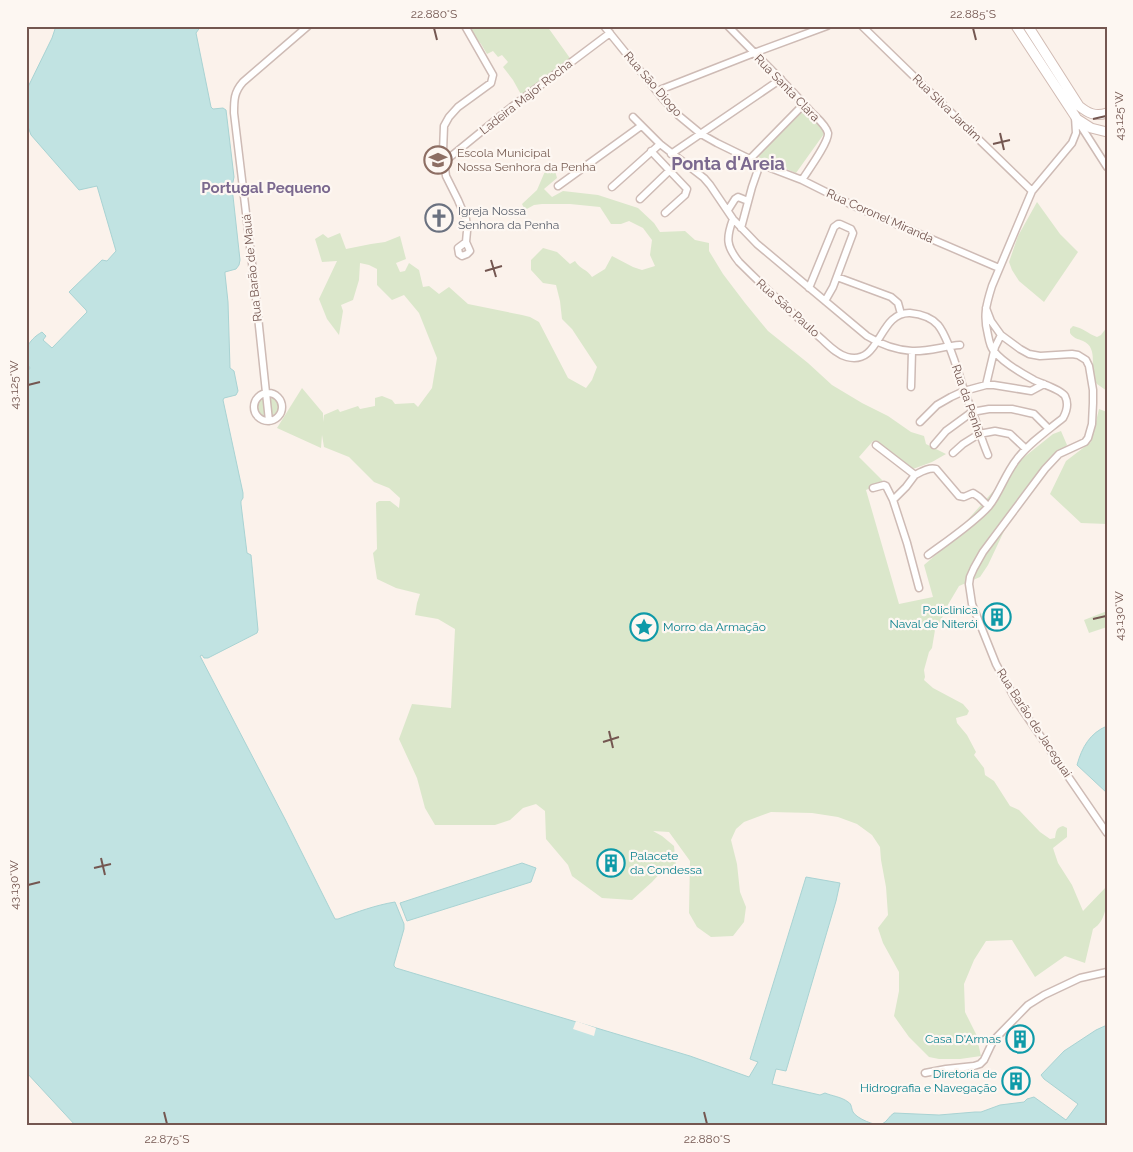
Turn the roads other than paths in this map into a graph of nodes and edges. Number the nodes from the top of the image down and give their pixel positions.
1 (308, 26) edge
2 (464, 26) edge
3 (604, 26) edge
4 (728, 26) edge
5 (827, 26) edge
6 (862, 26) edge
7 (1016, 26) edge
8 (1028, 26) edge
9 (610, 33) junction
10 (754, 53) junction
11 (781, 79) junction
12 (657, 91) junction
13 (804, 104) junction
14 (1103, 114) edge
15 (633, 117) dead end
16 (1076, 118) junction
17 (641, 126) junction
18 (1107, 132) edge
19 (701, 134) junction
20 (660, 144) junction
21 (650, 151) junction
22 (671, 154) junction
23 (750, 159) junction
24 (444, 162) junction
25 (760, 164) junction
26 (1107, 167) edge
27 (669, 171) junction
28 (802, 180) junction
29 (558, 186) dead end
30 (612, 187) dead end
31 (1032, 190) junction
32 (640, 199) dead end
33 (748, 201) junction
34 (728, 210) junction
35 (666, 213) dead end
36 (733, 219) junction
37 (741, 228) junction
38 (466, 239) dead end
39 (999, 268) junction
40 (837, 277) junction
41 (809, 288) junction
42 (826, 301) junction
43 (986, 308) junction
44 (901, 314) junction
45 (1001, 335) junction
46 (877, 342) junction
47 (960, 345) dead end
48 (948, 346) junction
49 (994, 350) junction
50 (912, 351) junction
51 (1044, 384) junction
52 (986, 385) junction
53 (911, 387) dead end
54 (964, 391) junction
55 (266, 393) junction
56 (972, 412) junction
57 (269, 421) junction
58 (920, 422) dead end
59 (1049, 429) junction
60 (979, 434) junction
61 (876, 445) dead end
62 (934, 445) dead end
63 (1026, 449) junction
64 (954, 453) dead end
65 (988, 455) dead end
66 (915, 475) junction
67 (873, 488) dead end
68 (892, 500) junction
69 (988, 506) junction
70 (928, 555) dead end
71 (919, 588) dead end
72 (1107, 833) edge
73 (1107, 972) edge
74 (925, 1073) dead end

1 - 55 street, Rua Barão de Mauá
2 - 24 street
3 - 9 street, Rua São Diogo
4 - 10 street, Rua Santa Clara
5 - 10 street
6 - 31 street, Rua Silva Jardim
7 - 16 main road
8 - 14 main road
9 - 12 street, Rua São Diogo
9 - 24 street, Ladeira Major Rocha
10 - 11 street, Rua Santa Clara
10 - 12 street
11 - 13 street, Rua Santa Clara
11 - 19 street
12 - 19 street, Rua São Diogo
13 - 23 street
13 - 28 street, Rua Santa Clara
15 - 17 street
16 - 18 main road
16 - 26 street
16 - 31 street
17 - 20 street
17 - 29 street
19 - 22 street
19 - 23 street, Rua São Diogo
20 - 21 street
20 - 22 street
21 - 27 street
21 - 30 street
22 - 34 street
23 - 25 street, Rua São Diogo
24 - 38 street
25 - 28 street, Rua Coronel Miranda
25 - 33 street
27 - 32 street
27 - 35 street
28 - 39 street, Rua Coronel Miranda
31 - 39 street
33 - 34 street
33 - 37 street
34 - 36 street
36 - 37 street
36 - 46 street, Rua São Paulo
37 - 41 street
39 - 43 street
40 - 41 street
40 - 42 street
40 - 44 street
41 - 42 street
42 - 46 street
43 - 45 street, Rua Barão de Jaceguai
43 - 49 street
44 - 46 street
44 - 48 street, Rua da Penha
45 - 49 street
45 - 72 street, Rua Barão de Jaceguai
46 - 50 street
47 - 48 street
48 - 50 street
48 - 54 street, Rua da Penha
49 - 51 street
49 - 52 street
50 - 53 street
51 - 52 street
51 - 59 street
52 - 54 street
54 - 56 street, Rua da Penha
54 - 58 street
55 - 57 street, Rua Barão de Mauá
55 - 57 street
55 - 57 street
56 - 59 street
56 - 60 street, Rua da Penha
56 - 62 street
59 - 63 street
60 - 63 street
60 - 64 street
60 - 65 street, Rua da Penha
61 - 66 street
63 - 69 street
66 - 68 street
66 - 69 street
67 - 68 street
68 - 71 street
69 - 70 street
73 - 74 street

